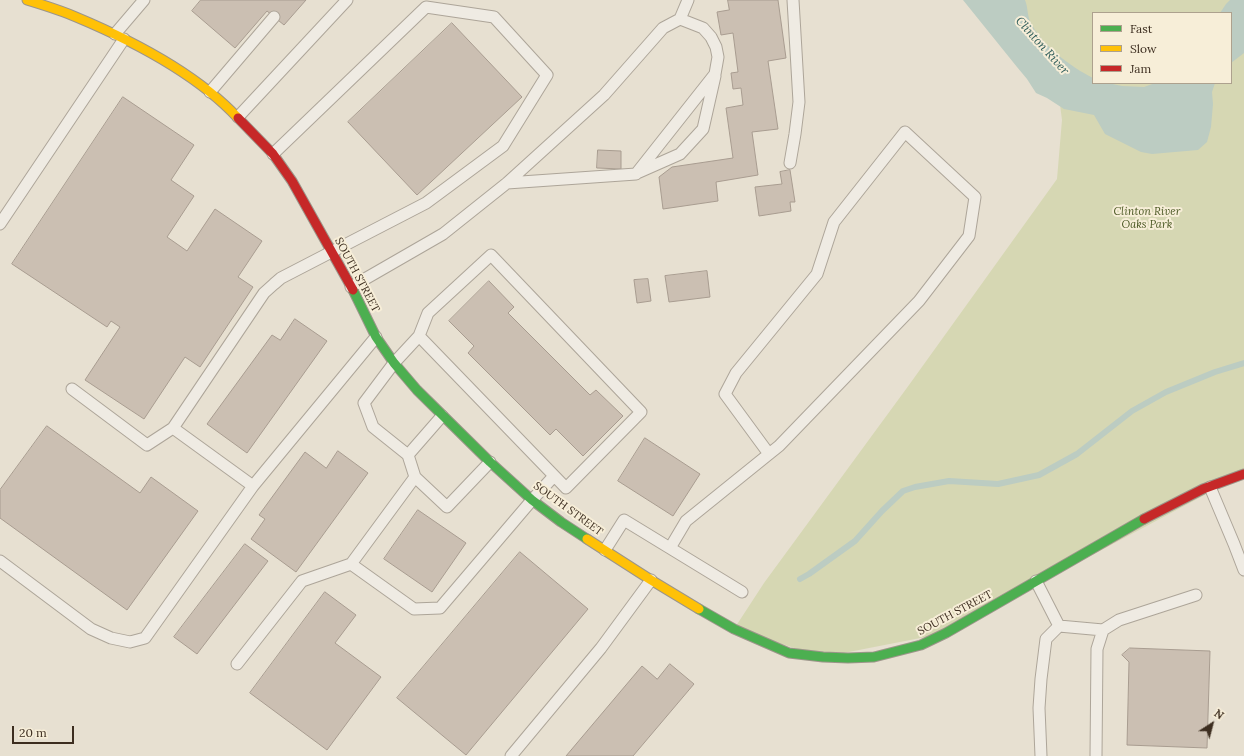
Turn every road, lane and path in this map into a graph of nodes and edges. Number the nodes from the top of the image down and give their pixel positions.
1 (27, 0) edge
2 (144, 0) edge
3 (347, 0) edge
4 (688, 0) edge
5 (793, 0) edge
6 (52, 4) edge
7 (274, 17) dead end
8 (680, 19) junction
9 (119, 37) junction
10 (715, 74) junction
11 (210, 92) junction
12 (238, 116) junction
13 (273, 154) junction
14 (790, 163) dead end
15 (636, 174) junction
16 (507, 183) junction
17 (0, 224) edge
18 (331, 252) junction
19 (351, 287) junction
20 (419, 336) junction
21 (376, 337) junction
22 (394, 362) junction
23 (72, 389) dead end
24 (442, 416) junction
25 (173, 428) junction
26 (769, 454) junction
27 (408, 455) junction
28 (490, 462) junction
29 (1244, 474) edge
30 (554, 476) junction
31 (415, 477) junction
32 (253, 486) junction
33 (1210, 487) junction
34 (532, 500) junction
35 (670, 548) junction
36 (605, 550) junction
37 (0, 561) edge
38 (350, 564) junction
39 (1244, 570) edge
40 (651, 580) junction
41 (1036, 581) junction
42 (742, 592) dead end
43 (1196, 595) dead end
44 (1059, 626) junction
45 (1103, 630) junction
46 (238, 664) dead end
47 (511, 756) edge
48 (1041, 756) edge
49 (1096, 756) edge

1 - 6 street, SOUTH STREET
2 - 9 lane
3 - 12 lane
4 - 8 lane
5 - 14 lane
6 - 9 street, SOUTH STREET
7 - 11 lane
8 - 10 lane
8 - 16 lane
9 - 11 street, SOUTH STREET
9 - 17 lane
10 - 15 lane
10 - 15 lane
11 - 12 street, SOUTH STREET
12 - 13 street, SOUTH STREET
13 - 18 street, SOUTH STREET
13 - 18 lane
15 - 16 lane
16 - 19 lane
18 - 19 street, SOUTH STREET
18 - 25 lane
19 - 21 street, SOUTH STREET
20 - 22 lane
20 - 30 lane
20 - 30 lane
21 - 22 street, SOUTH STREET
21 - 32 lane
22 - 24 street, SOUTH STREET
22 - 27 lane
23 - 25 lane
24 - 27 lane
24 - 28 street, SOUTH STREET
25 - 32 lane
26 - 26 lane
26 - 35 lane
27 - 31 lane
28 - 31 lane
28 - 34 street, SOUTH STREET
29 - 33 street, SOUTH STREET
30 - 34 lane
31 - 38 lane
32 - 37 lane
33 - 39 lane
33 - 41 street, SOUTH STREET
34 - 36 street, SOUTH STREET
34 - 38 lane
35 - 36 lane
35 - 42 lane
36 - 40 street, SOUTH STREET
38 - 46 lane
40 - 41 street, SOUTH STREET
40 - 47 lane
41 - 44 lane
43 - 45 lane
44 - 45 lane
44 - 48 lane
45 - 49 lane

